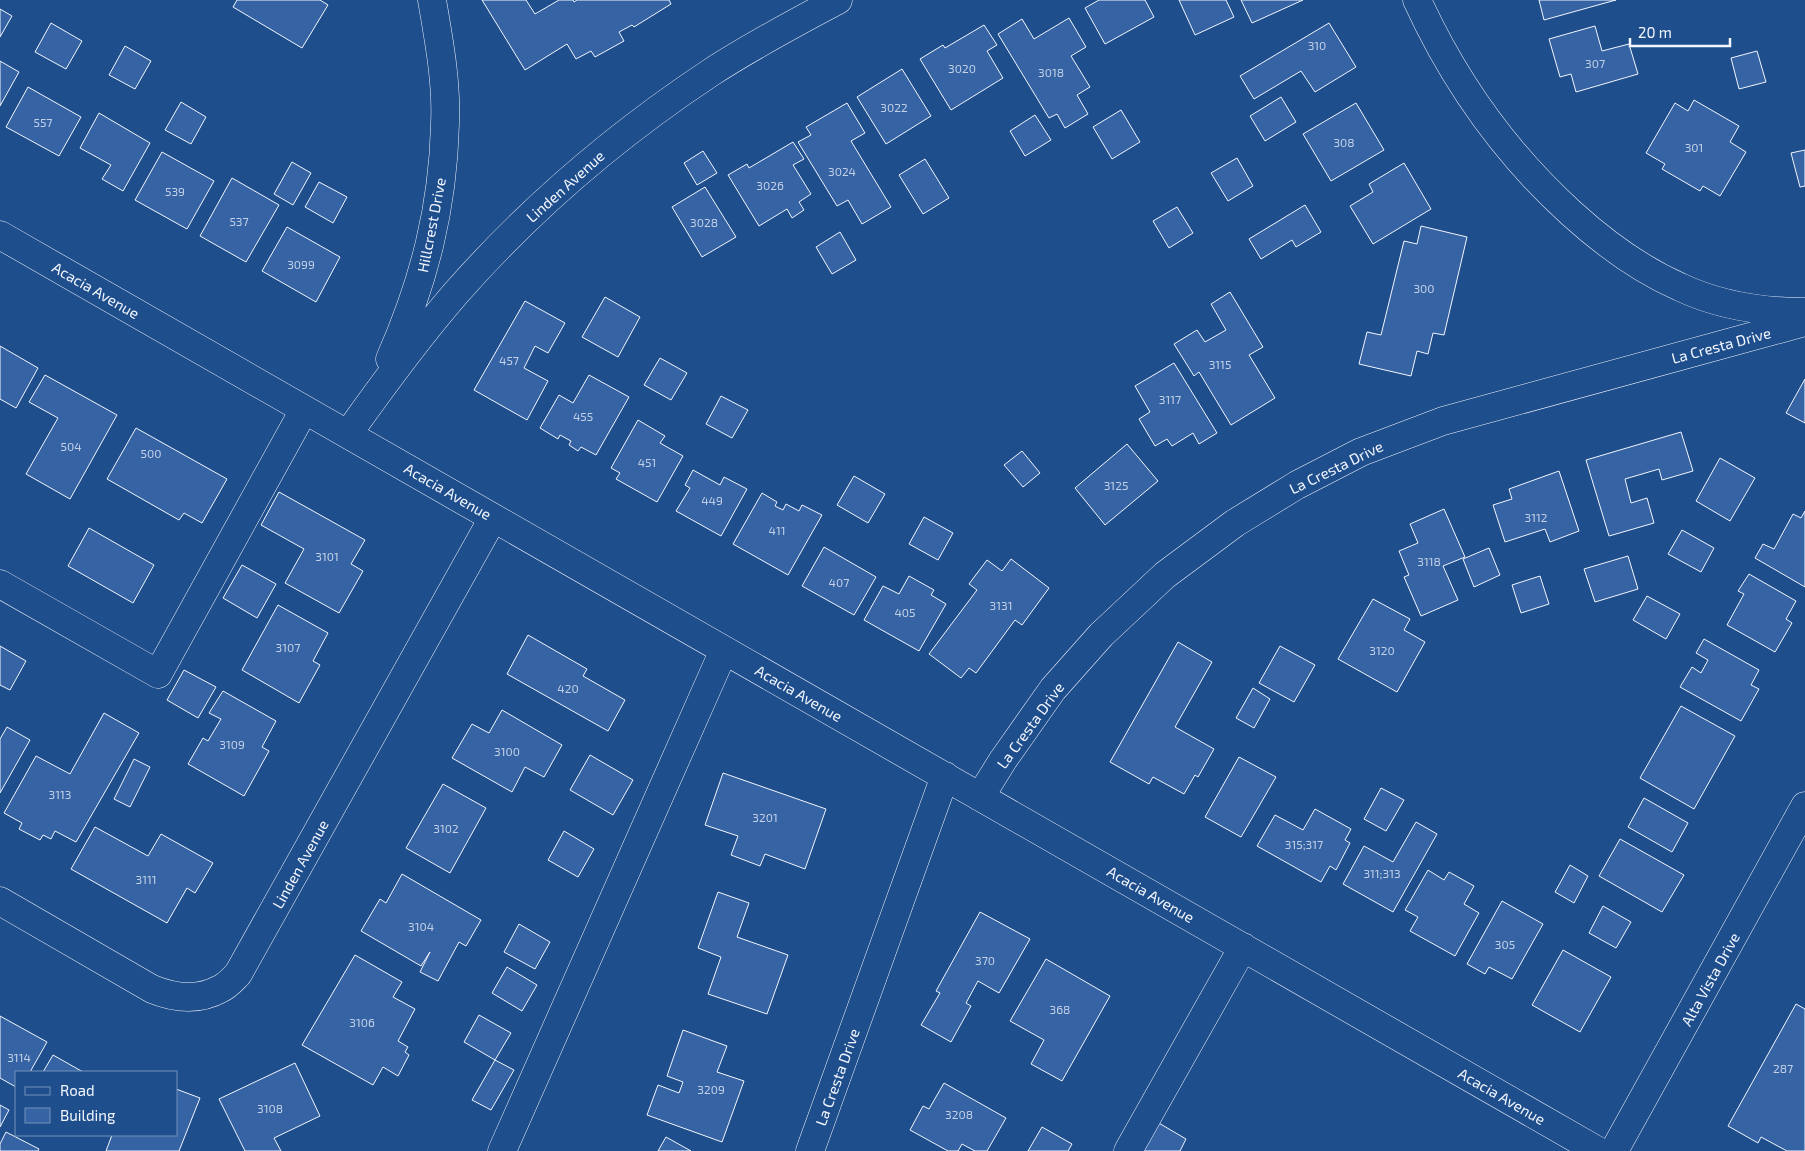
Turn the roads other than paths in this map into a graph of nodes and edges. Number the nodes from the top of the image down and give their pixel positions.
1 (432, 0) edge
2 (838, 0) edge
3 (1417, 0) edge
4 (0, 235) edge
5 (1805, 312) edge
6 (1805, 322) edge
7 (304, 410) junction
8 (348, 434) junction
9 (493, 518) junction
10 (0, 584) edge
11 (724, 650) junction
12 (945, 776) junction
13 (980, 797) junction
14 (1805, 806) edge
15 (0, 902) edge
16 (1243, 947) junction
17 (502, 1151) edge
18 (810, 1151) edge
19 (1128, 1151) edge
20 (1598, 1151) edge
21 (1614, 1151) edge

1 - 8 street, Hillcrest Drive
2 - 8 street, Linden Avenue
3 - 5 street
4 - 7 street, Acacia Avenue
6 - 13 street, La Cresta Drive
7 - 8 street, Acacia Avenue
7 - 10 street
8 - 9 street, Acacia Avenue
9 - 11 street, Acacia Avenue
9 - 15 street, Linden Avenue
11 - 12 street, Acacia Avenue
11 - 17 street
12 - 13 street, Acacia Avenue
12 - 18 street, La Cresta Drive
13 - 16 street, Acacia Avenue
14 - 21 street, Alta Vista Drive
16 - 19 street
16 - 20 street, Acacia Avenue

